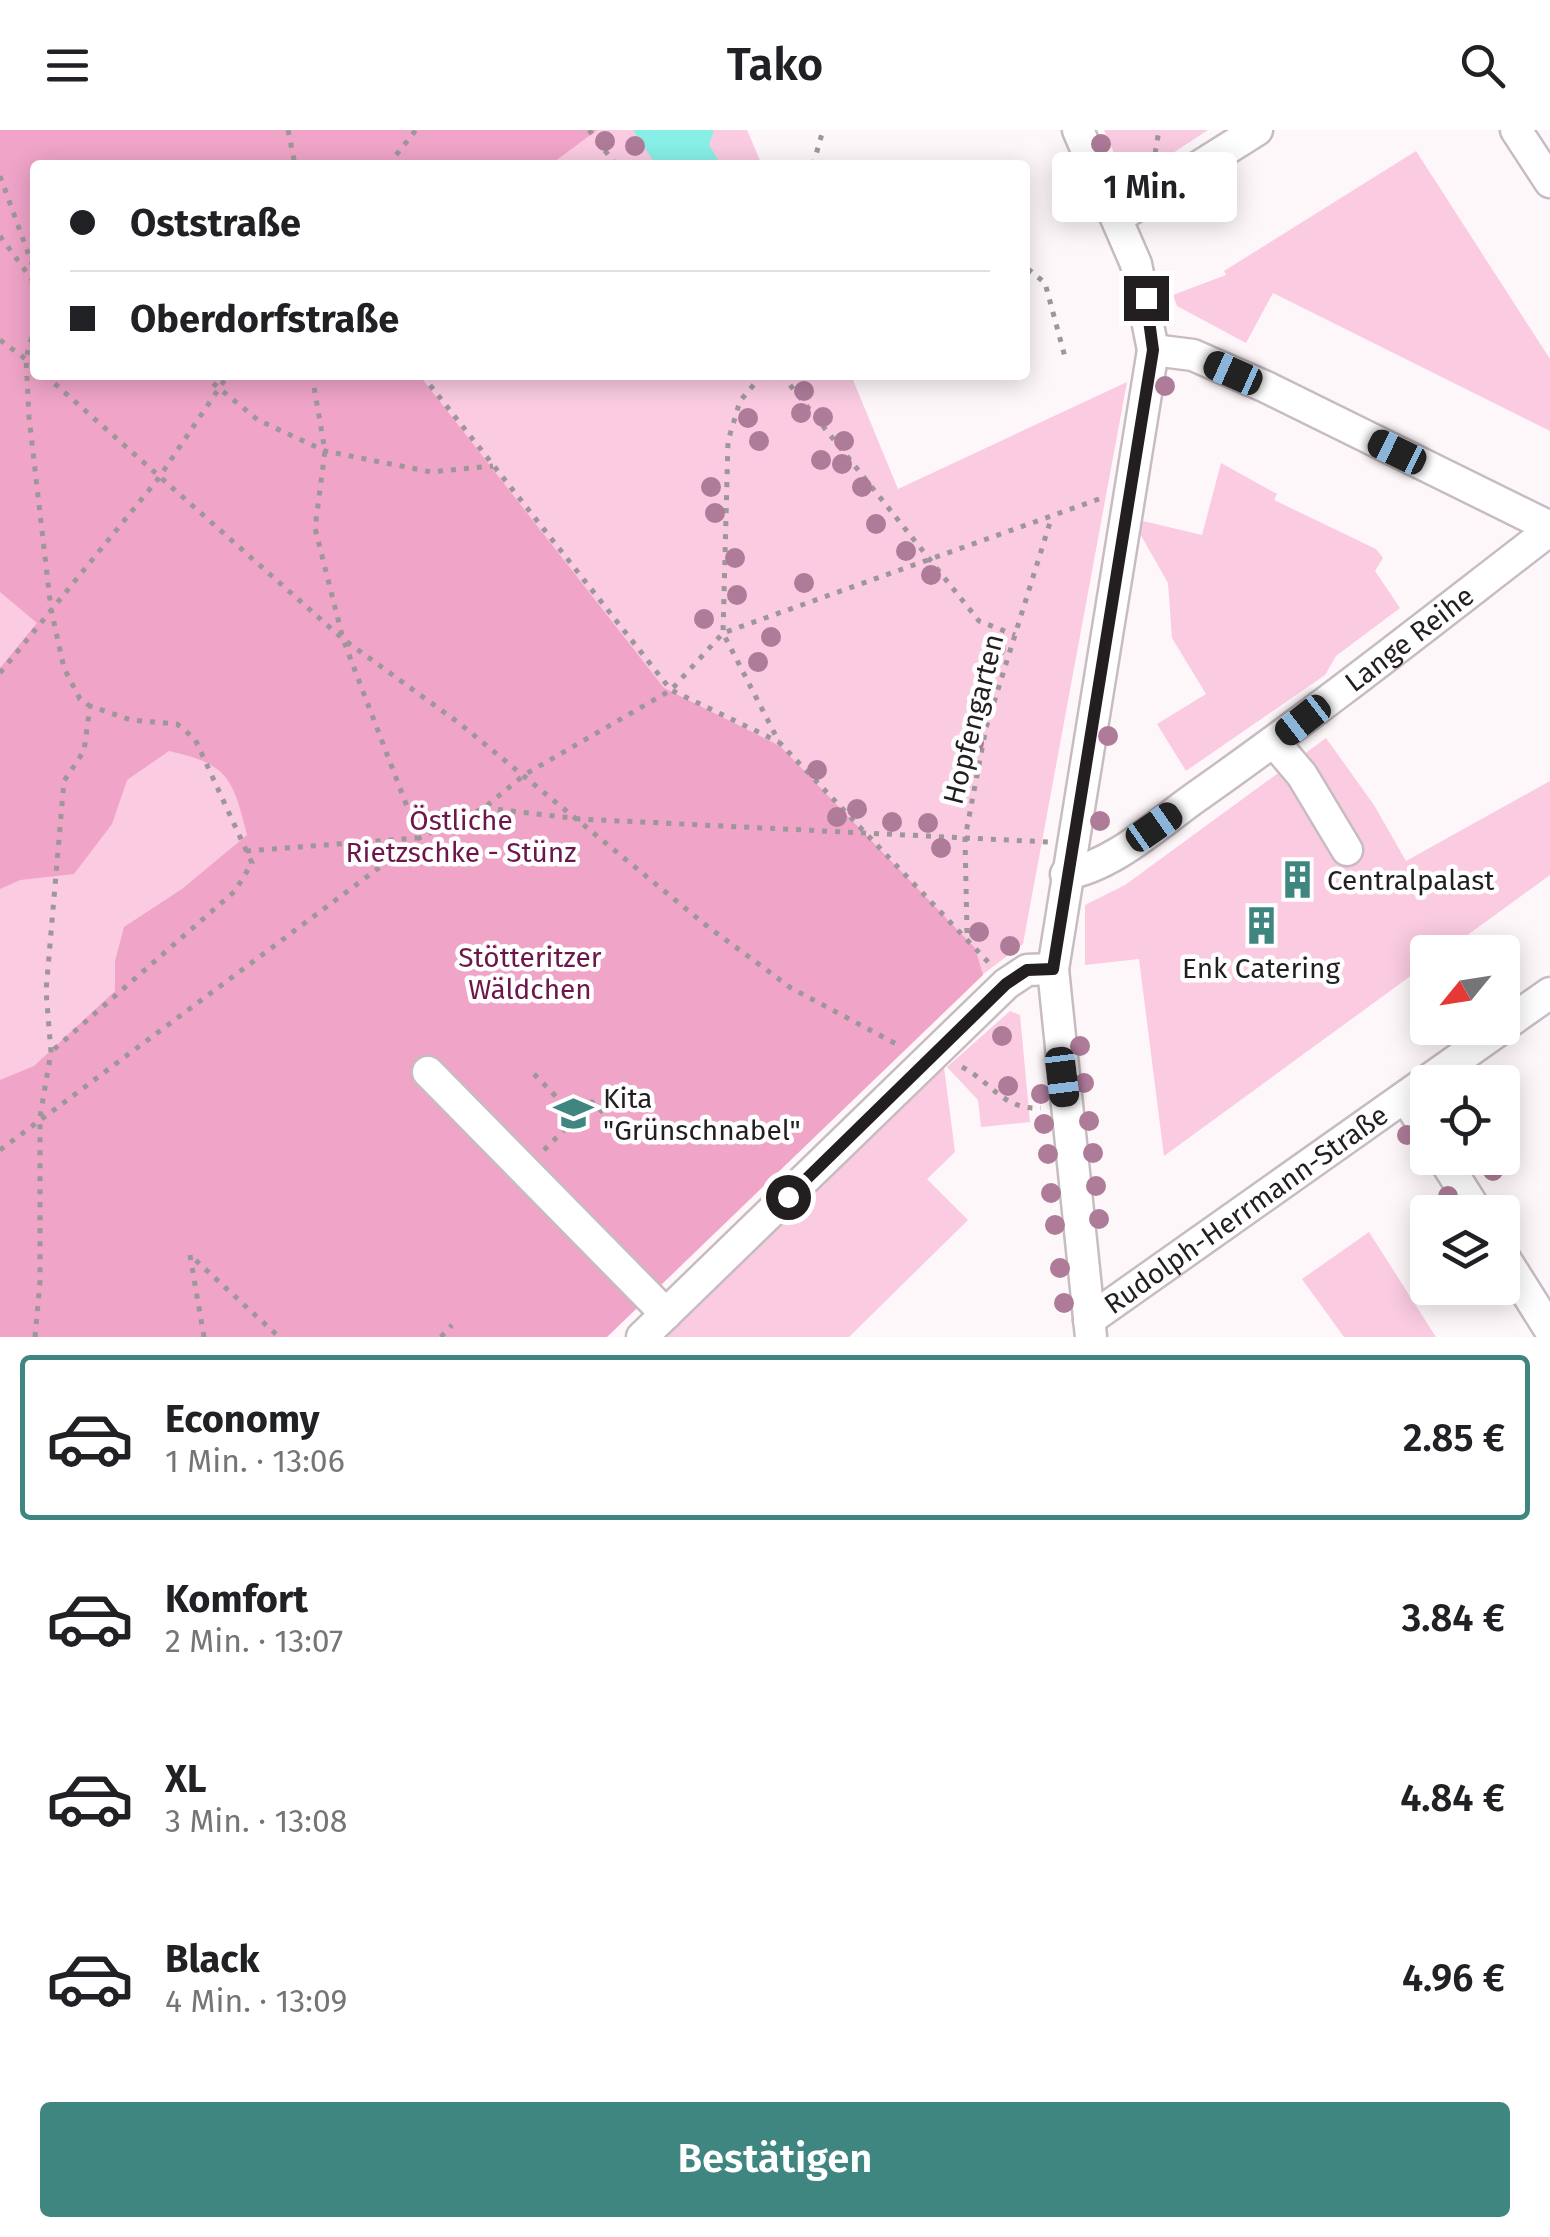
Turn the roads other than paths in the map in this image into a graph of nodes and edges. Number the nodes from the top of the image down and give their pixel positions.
1 (1078, 130) edge
2 (1257, 130) edge
3 (1516, 130) edge
4 (1550, 182) edge
5 (1117, 218) junction
6 (1153, 350) junction
7 (1550, 529) edge
8 (1274, 742) junction
9 (1348, 850) dead end
10 (1066, 874) junction
11 (1053, 969) junction
12 (1550, 993) edge
13 (1520, 1014) edge
14 (1477, 1045) edge
15 (428, 1072) dead end
16 (1405, 1098) junction
17 (1410, 1106) edge
18 (1520, 1282) edge
19 (666, 1314) junction
20 (1090, 1329) edge
21 (1550, 1330) edge
22 (642, 1337) edge

1 - 5 street
2 - 5 street
3 - 4 street
5 - 6 street
6 - 7 street
6 - 10 street
7 - 8 street, Lange Reihe
8 - 9 street
8 - 10 street, Lange Reihe
10 - 11 street
11 - 19 street
11 - 20 street
12 - 13 street, Rudolph-Herrmann-Straße
14 - 16 street, Rudolph-Herrmann-Straße
15 - 19 street
16 - 17 street
16 - 20 street, Rudolph-Herrmann-Straße
18 - 21 street
19 - 22 street

